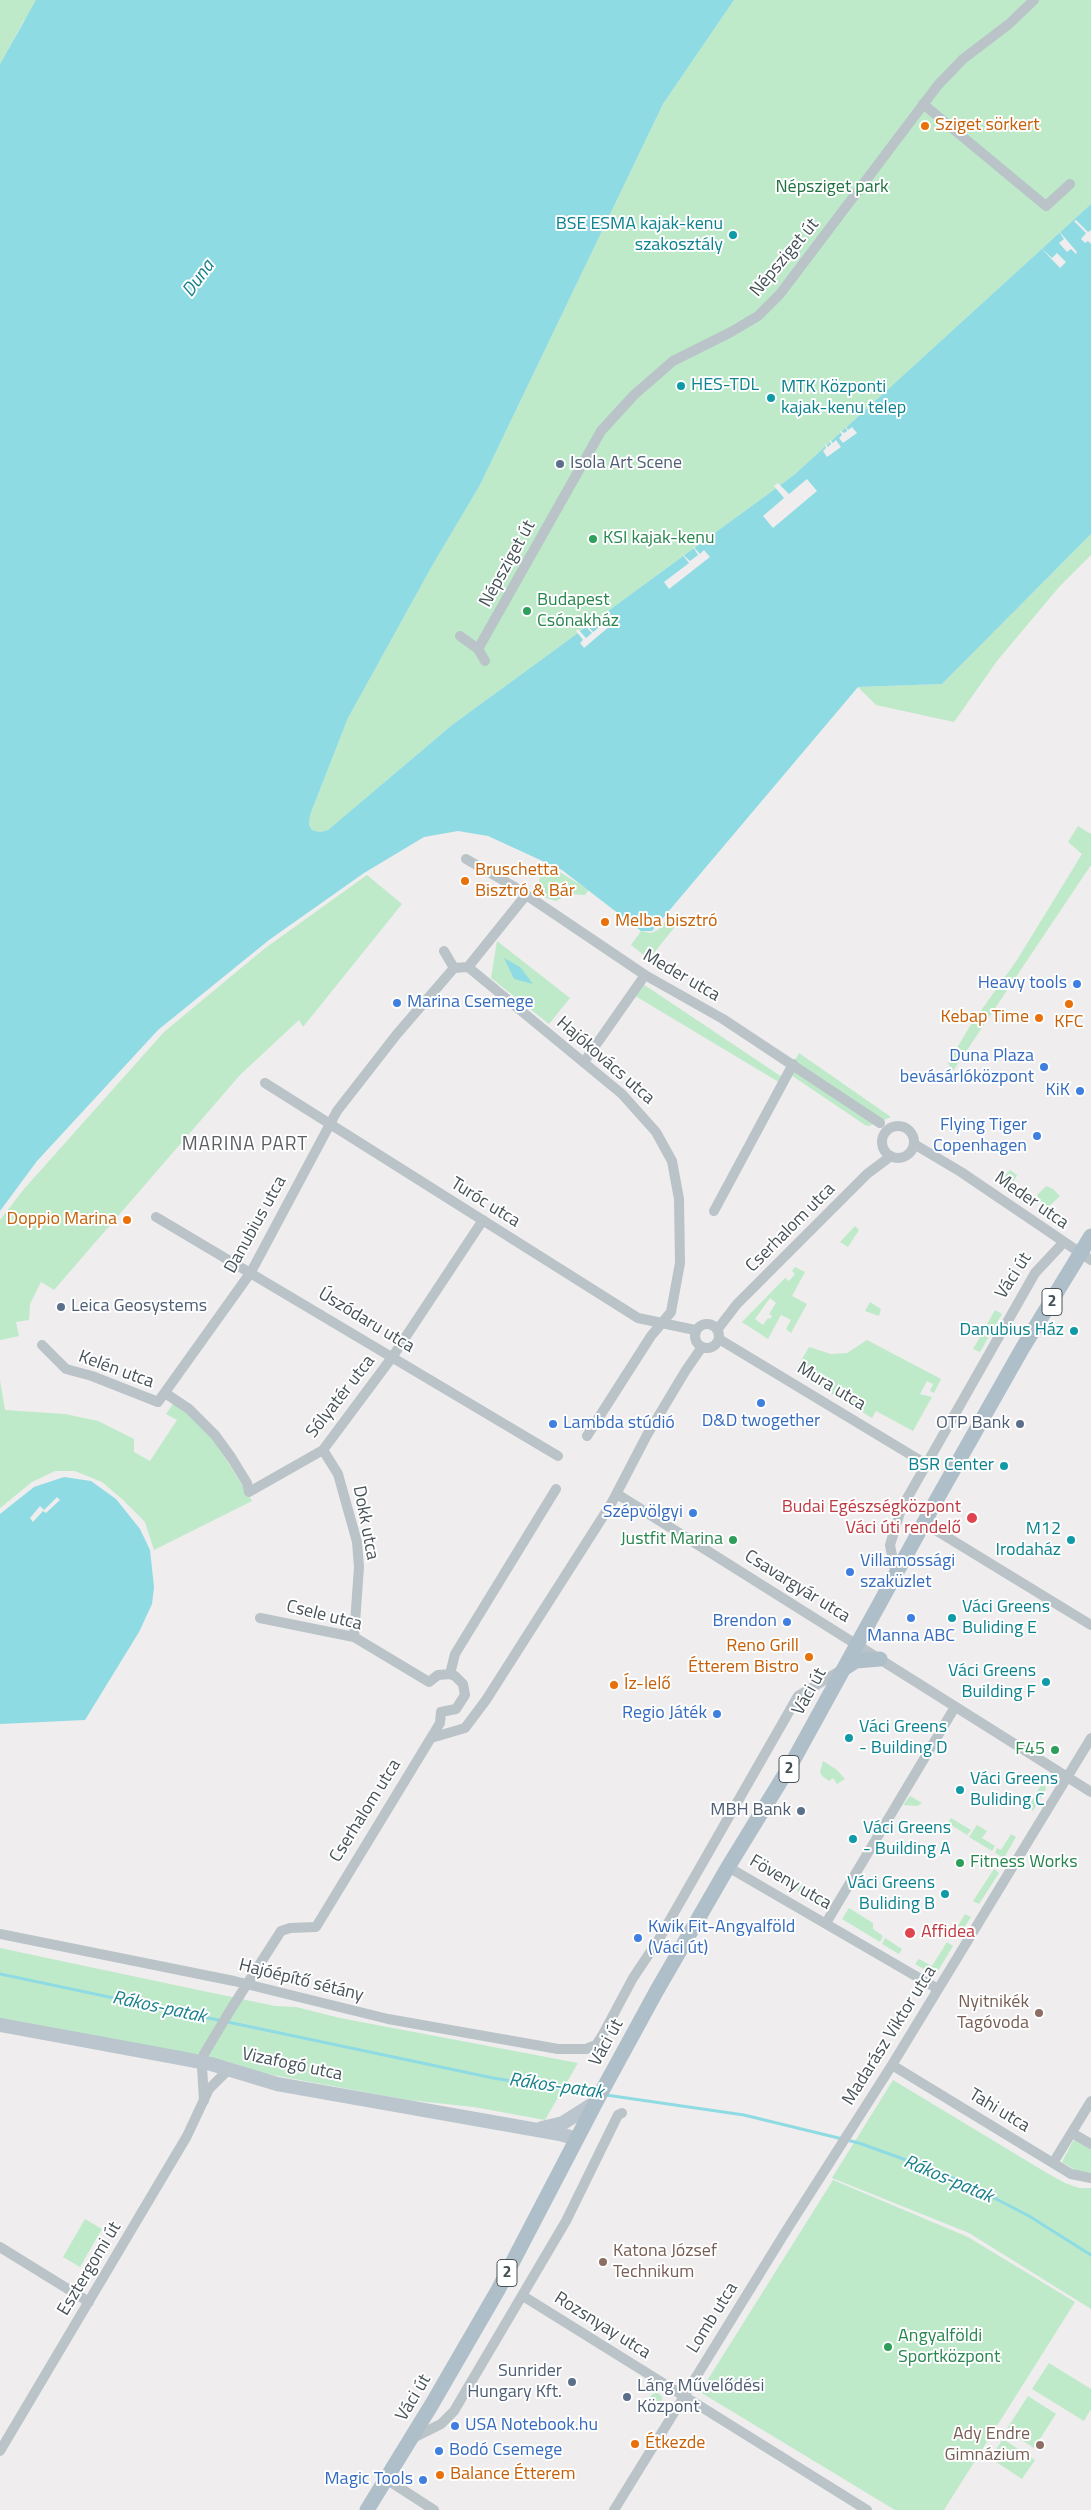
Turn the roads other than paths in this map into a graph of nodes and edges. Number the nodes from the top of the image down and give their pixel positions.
1 (1034, 0) edge
2 (923, 104) junction
3 (1070, 184) dead end
4 (460, 636) dead end
5 (478, 649) junction
6 (485, 661) dead end
7 (466, 859) dead end
8 (526, 895) junction
9 (444, 951) dead end
10 (468, 967) junction
11 (454, 968) junction
12 (645, 975) junction
13 (584, 1062) junction
14 (793, 1064) junction
15 (265, 1083) dead end
16 (880, 1123) dead end
17 (330, 1124) junction
18 (913, 1148) junction
19 (888, 1153) junction
20 (714, 1211) dead end
21 (156, 1216) dead end
22 (483, 1220) junction
23 (1091, 1236) edge
24 (1063, 1243) junction
25 (1086, 1257) edge
26 (251, 1272) junction
27 (659, 1324) junction
28 (695, 1330) junction
29 (716, 1331) junction
30 (42, 1345) dead end
31 (699, 1345) junction
32 (393, 1356) junction
33 (165, 1393) junction
34 (158, 1402) joint
35 (587, 1436) dead end
36 (323, 1450) junction
37 (558, 1456) dead end
38 (926, 1464) junction
39 (556, 1489) dead end
40 (249, 1492) joint
41 (617, 1494) junction
42 (924, 1523) junction
43 (896, 1576) junction
44 (260, 1618) dead end
45 (1091, 1625) edge
46 (354, 1637) junction
47 (858, 1645) junction
48 (880, 1659) junction
49 (845, 1668) junction
50 (450, 1674) junction
51 (955, 1706) junction
52 (431, 1738) junction
53 (1091, 1738) edge
54 (1044, 1764) junction
55 (1067, 1777) junction
56 (1057, 1792) junction
57 (1091, 1792) edge
58 (728, 1867) junction
59 (826, 1923) junction
60 (0, 1934) edge
61 (247, 1985) junction
62 (938, 1989) junction
63 (0, 2025) edge
64 (596, 2045) joint
65 (202, 2062) junction
66 (892, 2065) junction
67 (228, 2070) junction
68 (204, 2101) junction
69 (1091, 2101) edge
70 (596, 2102) junction
71 (622, 2113) dead end
72 (536, 2129) junction
73 (1072, 2133) junction
74 (577, 2140) junction
75 (1091, 2144) edge
76 (1053, 2163) junction
77 (825, 2170) joint
78 (1091, 2178) edge
79 (0, 2247) edge
80 (524, 2296) junction
81 (89, 2302) junction
82 (684, 2395) junction
83 (410, 2440) junction
84 (0, 2451) edge
85 (386, 2479) junction
86 (367, 2510) edge
87 (434, 2510) edge
88 (614, 2510) edge
89 (867, 2510) edge

1 - 2 street, Népsziget út
2 - 3 street
2 - 5 street, Népsziget út
4 - 5 street
5 - 6 street
7 - 8 street, Meder utca
8 - 10 street
8 - 12 street, Meder utca
9 - 11 street
10 - 11 street
10 - 13 street, Hajókovács utca
11 - 17 street, Danubius utca
12 - 13 street
12 - 14 street, Meder utca
13 - 27 street, Hajókovács utca
14 - 16 street, Meder utca
14 - 20 street
15 - 17 street, Turóc utca
17 - 22 street, Turóc utca
17 - 26 street, Danubius utca
18 - 19 street
18 - 19 street
18 - 24 street, Meder utca
19 - 29 street, Cserhalom utca
21 - 26 street, Úszódaru utca
22 - 27 street, Turóc utca
22 - 32 street, Sólyatér utca
23 - 25 main road, Váci út / 2
24 - 25 street, Meder utca
24 - 38 street, Váci út
25 - 42 main road, Váci út / 2
26 - 32 street, Úszódaru utca
26 - 33 street, Danubius utca
27 - 28 street, Turóc utca
27 - 35 street
28 - 29 street
28 - 31 street
29 - 31 street
29 - 38 street, Mura utca
30 - 34 street, Kelén utca
31 - 41 street
32 - 36 street, Sólyatér utca
32 - 37 street, Úszódaru utca
33 - 34 street, Danubius utca
33 - 40 street, Kelén utca
36 - 40 street, Sólyatér utca
36 - 46 street, Dokk utca
38 - 43 street, Váci út
39 - 50 street
41 - 47 street, Csavargyár utca
41 - 52 street
42 - 43 main road, Váci út / 2
42 - 45 street
43 - 47 main road, Váci út / 2
44 - 46 street, Csele utca
46 - 50 street, Csele utca
47 - 48 street, Csavargyár utca
47 - 49 main road, Váci út / 2
48 - 49 main road
48 - 51 street, Csavargyár utca
49 - 58 main road, Váci út / 2
49 - 64 street, Váci út
50 - 52 street, Cserhalom utca
51 - 54 street, Csavargyár utca
51 - 59 street
52 - 61 street, Cserhalom utca
53 - 55 street, Madarász Viktor utca
54 - 55 street, Csavargyár utca
54 - 56 street
55 - 56 street, Madarász Viktor utca
55 - 57 street, Csavargyár utca
56 - 62 street, Madarász Viktor utca
58 - 59 street, Föveny utca
58 - 70 main road, Váci út / 2
59 - 62 street, Föveny utca
60 - 61 street, Hajóépítő sétány
61 - 64 street, Hajóépítő sétány
61 - 65 street
62 - 66 street, Madarász Viktor utca
63 - 65 street, Vizafogó utca
65 - 67 street, Vizafogó utca
65 - 68 street, Esztergomi út
66 - 76 street, Tahi utca
66 - 77 street, Madarász Viktor utca
67 - 68 street, Esztergomi út
67 - 72 street, Vizafogó utca
68 - 81 street, Esztergomi út
69 - 73 street
70 - 72 street
70 - 74 main road, Váci út / 2
71 - 80 street, Váci út
72 - 74 street, Vizafogó utca
73 - 75 street
73 - 76 street
74 - 83 main road, Váci út / 2
76 - 78 street, Tahi utca
77 - 82 street, Lomb utca
79 - 81 street
80 - 82 street, Rozsnyay utca
80 - 83 street, Váci út
81 - 84 street, Esztergomi út
82 - 88 street, Lomb utca
82 - 89 street, Rozsnyay utca
83 - 85 main road, Váci út / 2
85 - 86 main road, Váci út / 2
85 - 87 street

